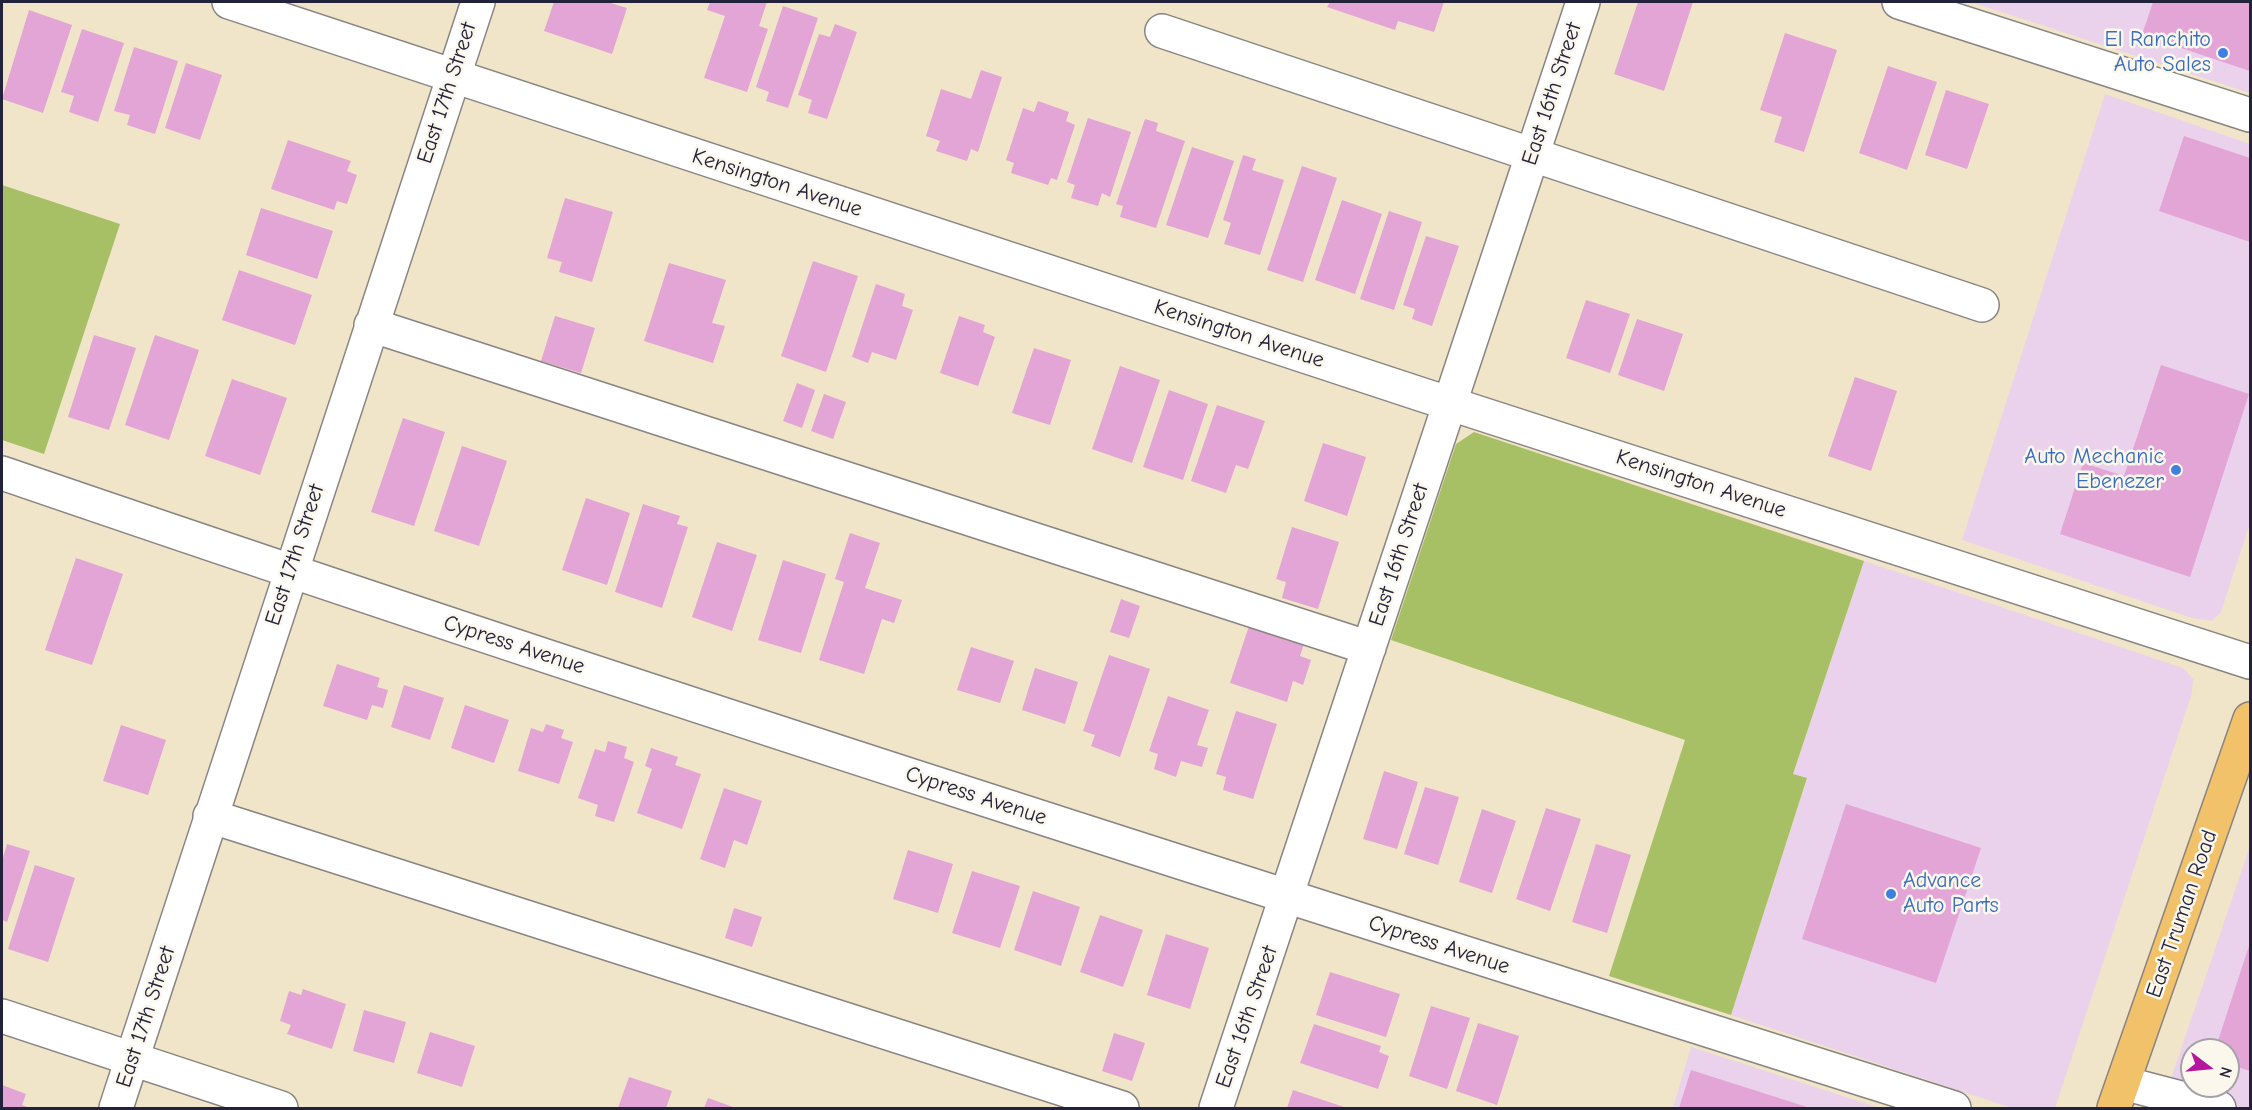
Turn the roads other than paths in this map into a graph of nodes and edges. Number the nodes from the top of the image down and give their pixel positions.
1 (229, 2) edge
2 (478, 2) edge
3 (1583, 2) edge
4 (1899, 2) edge
5 (1161, 31) dead end
6 (453, 77) junction
7 (2250, 115) edge
8 (1532, 152) junction
9 (1982, 305) dead end
10 (371, 325) junction
11 (1448, 403) junction
12 (2, 473) edge
13 (289, 572) junction
14 (1369, 648) junction
15 (2250, 662) edge
16 (2250, 719) edge
17 (2242, 772) edge
18 (210, 816) junction
19 (1287, 897) junction
20 (2, 1016) edge
21 (132, 1059) junction
22 (2119, 1096) edge
23 (116, 1108) edge
24 (281, 1108) edge
25 (1122, 1108) edge
26 (1216, 1108) edge
27 (1954, 1108) edge
28 (2219, 1108) edge

1 - 6 street, Kensington Avenue
2 - 6 street, East 17th Street
3 - 8 street, East 16th Street
4 - 7 street
5 - 8 street
6 - 10 street, East 17th Street
6 - 11 street, Kensington Avenue
8 - 9 street
8 - 11 street, East 16th Street
10 - 13 street, East 17th Street
10 - 14 street
11 - 14 street, East 16th Street
11 - 15 street, Kensington Avenue
12 - 13 street, Cypress Avenue
13 - 18 street, East 17th Street
13 - 19 street, Cypress Avenue
14 - 19 street, East 16th Street
16 - 17 main road, East Truman Road
17 - 22 main road, East Truman Road
18 - 21 street, East 17th Street
18 - 25 street
19 - 26 street, East 16th Street
19 - 27 street, Cypress Avenue
20 - 21 street
21 - 23 street, East 17th Street
21 - 24 street
22 - 28 street

